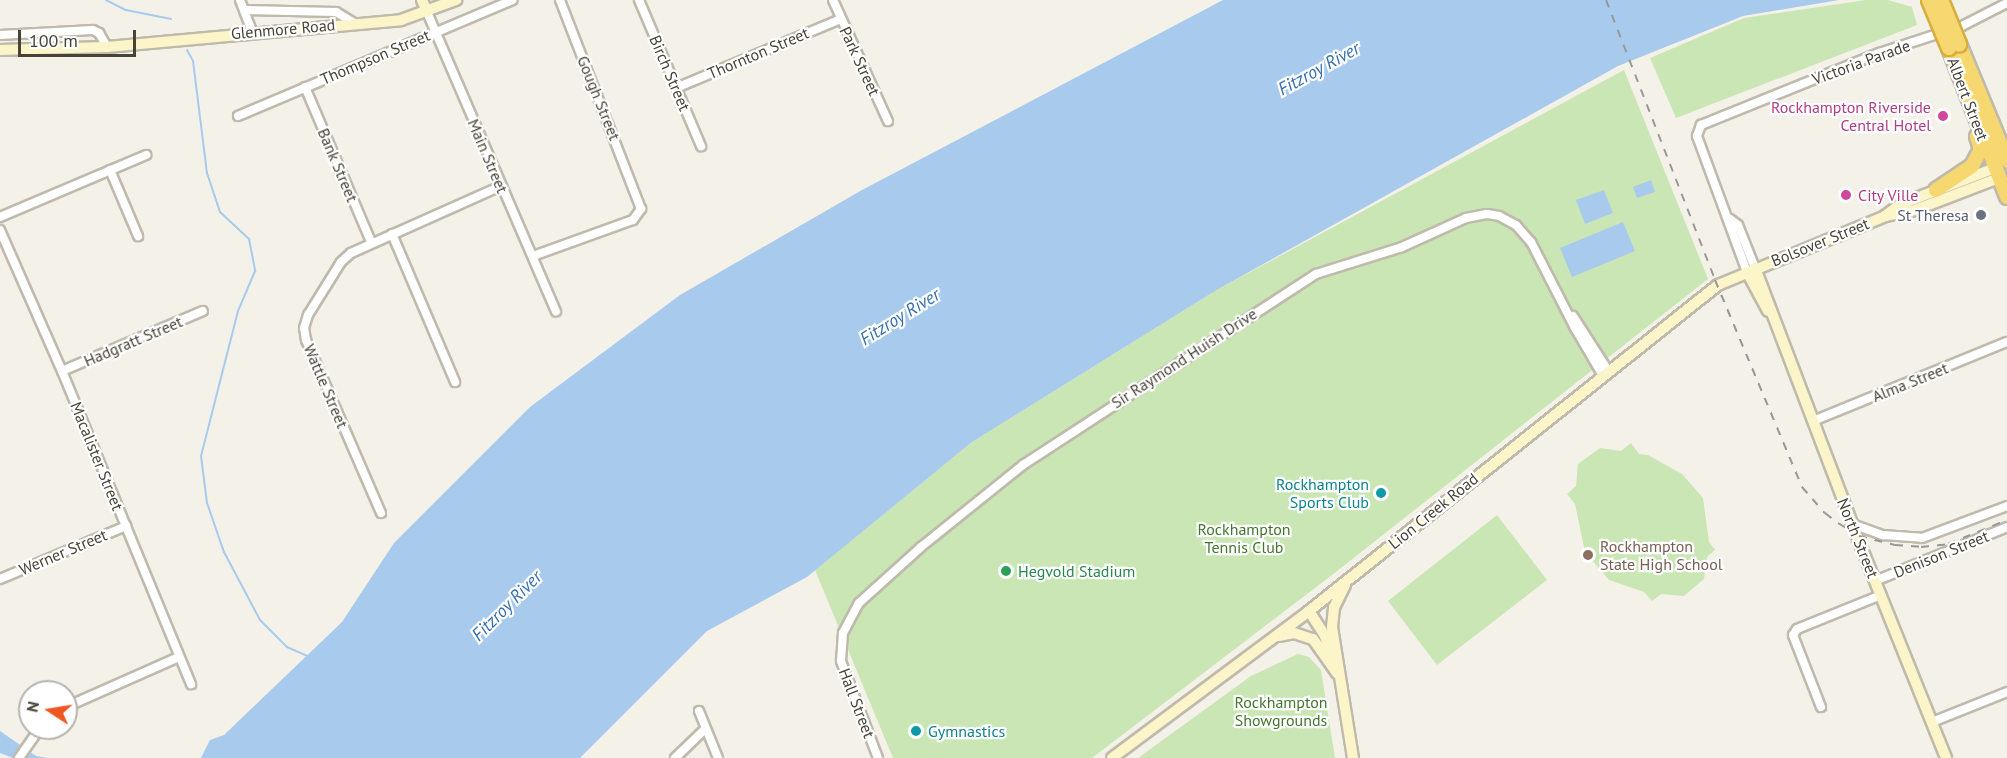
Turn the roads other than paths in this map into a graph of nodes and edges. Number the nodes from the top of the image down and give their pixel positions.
1 (240, 0) edge
2 (422, 0) edge
3 (456, 0) edge
4 (512, 0) edge
5 (560, 0) edge
6 (639, 0) edge
7 (833, 0) edge
8 (1929, 0) edge
9 (1941, 0) edge
10 (2007, 3) edge
11 (244, 10) junction
12 (427, 12) junction
13 (841, 18) junction
14 (354, 23) junction
15 (252, 32) junction
16 (435, 32) junction
17 (0, 35) edge
18 (1954, 46) junction
19 (107, 47) junction
20 (0, 50) edge
21 (305, 87) junction
22 (676, 88) junction
23 (1967, 98) junction
24 (238, 116) dead end
25 (888, 121) dead end
26 (701, 146) dead end
27 (1700, 146) joint
28 (147, 155) dead end
29 (2003, 168) edge
30 (110, 170) junction
31 (501, 186) junction
32 (1936, 190) junction
33 (2007, 197) edge
34 (1885, 216) junction
35 (0, 217) edge
36 (0, 230) edge
37 (392, 234) junction
38 (138, 236) dead end
39 (371, 243) junction
40 (532, 256) junction
41 (1751, 270) junction
42 (203, 311) dead end
43 (556, 311) dead end
44 (2007, 342) edge
45 (62, 371) junction
46 (1606, 374) junction
47 (455, 382) dead end
48 (1813, 421) junction
49 (2007, 506) edge
50 (381, 513) dead end
51 (1852, 524) junction
52 (126, 526) junction
53 (2007, 527) edge
54 (0, 579) edge
55 (1348, 579) junction
56 (1875, 581) junction
57 (1881, 595) junction
58 (1309, 611) junction
59 (1273, 638) junction
60 (841, 647) joint
61 (179, 657) junction
62 (1340, 678) junction
63 (191, 684) dead end
64 (2007, 692) edge
65 (78, 702) edge
66 (1821, 707) dead end
67 (699, 711) dead end
68 (1932, 722) junction
69 (705, 729) junction
70 (32, 740) edge
71 (19, 758) edge
72 (675, 758) edge
73 (718, 758) edge
74 (878, 758) edge
75 (1112, 758) edge
76 (1353, 758) edge
77 (1946, 758) edge

1 - 11 street
2 - 12 street, Main Street
3 - 12 street, Glenmore Road
4 - 16 street, Thompson Street
5 - 40 street, Gough Street
6 - 22 street, Birch Street
7 - 13 street, Park Street
8 - 18 highway, Albert Street, bridge
9 - 18 highway, Albert Street, bridge
10 - 27 street, Victoria Parade
11 - 14 street
11 - 15 street
12 - 14 street, Glenmore Road
12 - 16 street, Main Street
13 - 22 street, Thornton Street
13 - 25 street, Park Street
14 - 15 street, Glenmore Road
15 - 19 street, Glenmore Road
16 - 21 street, Thompson Street
16 - 31 street, Main Street
17 - 19 street
18 - 23 highway, Albert Street
18 - 29 highway, Albert Street
19 - 20 street, Glenmore Road
21 - 24 street, Thompson Street
21 - 39 street, Bank Street
22 - 26 street, Birch Street
23 - 29 highway, Albert Street
23 - 32 highway
27 - 41 street, North Street
28 - 30 street
29 - 32 street, Bolsover Street
29 - 33 highway, Albert Street
29 - 34 street, Bolsover Street
30 - 35 street
30 - 38 street
31 - 37 street
31 - 40 street, Main Street
32 - 34 street, Bolsover Street
34 - 41 street, Bolsover Street
36 - 45 street, Macalister Street
37 - 39 street
37 - 47 street
39 - 50 street, Wattle Street
40 - 43 street, Main Street
41 - 46 street, Lion Creek Road
41 - 48 street, North Street
42 - 45 street, Hadgratt Street
44 - 48 street, Alma Street
45 - 52 street, Macalister Street
46 - 55 street, Lion Creek Road
46 - 60 street, Sir Raymond Huish Drive
48 - 51 street, North Street
49 - 51 street, Denison Street
51 - 56 street, North Street
52 - 54 street, Werner Street
52 - 61 street, Macalister Street
53 - 56 street, Denison Street
55 - 58 street, Lion Creek Road
55 - 62 street
56 - 57 street, North Street
57 - 66 street
57 - 68 street, North Street
58 - 59 street, Lion Creek Road
58 - 62 street
59 - 62 street
59 - 75 street, Lion Creek Road
60 - 74 street, Hall Street
61 - 63 street, Macalister Street
61 - 65 street
62 - 76 street
64 - 68 street
67 - 69 street
68 - 77 street, North Street
69 - 72 street
69 - 73 street
70 - 71 street

